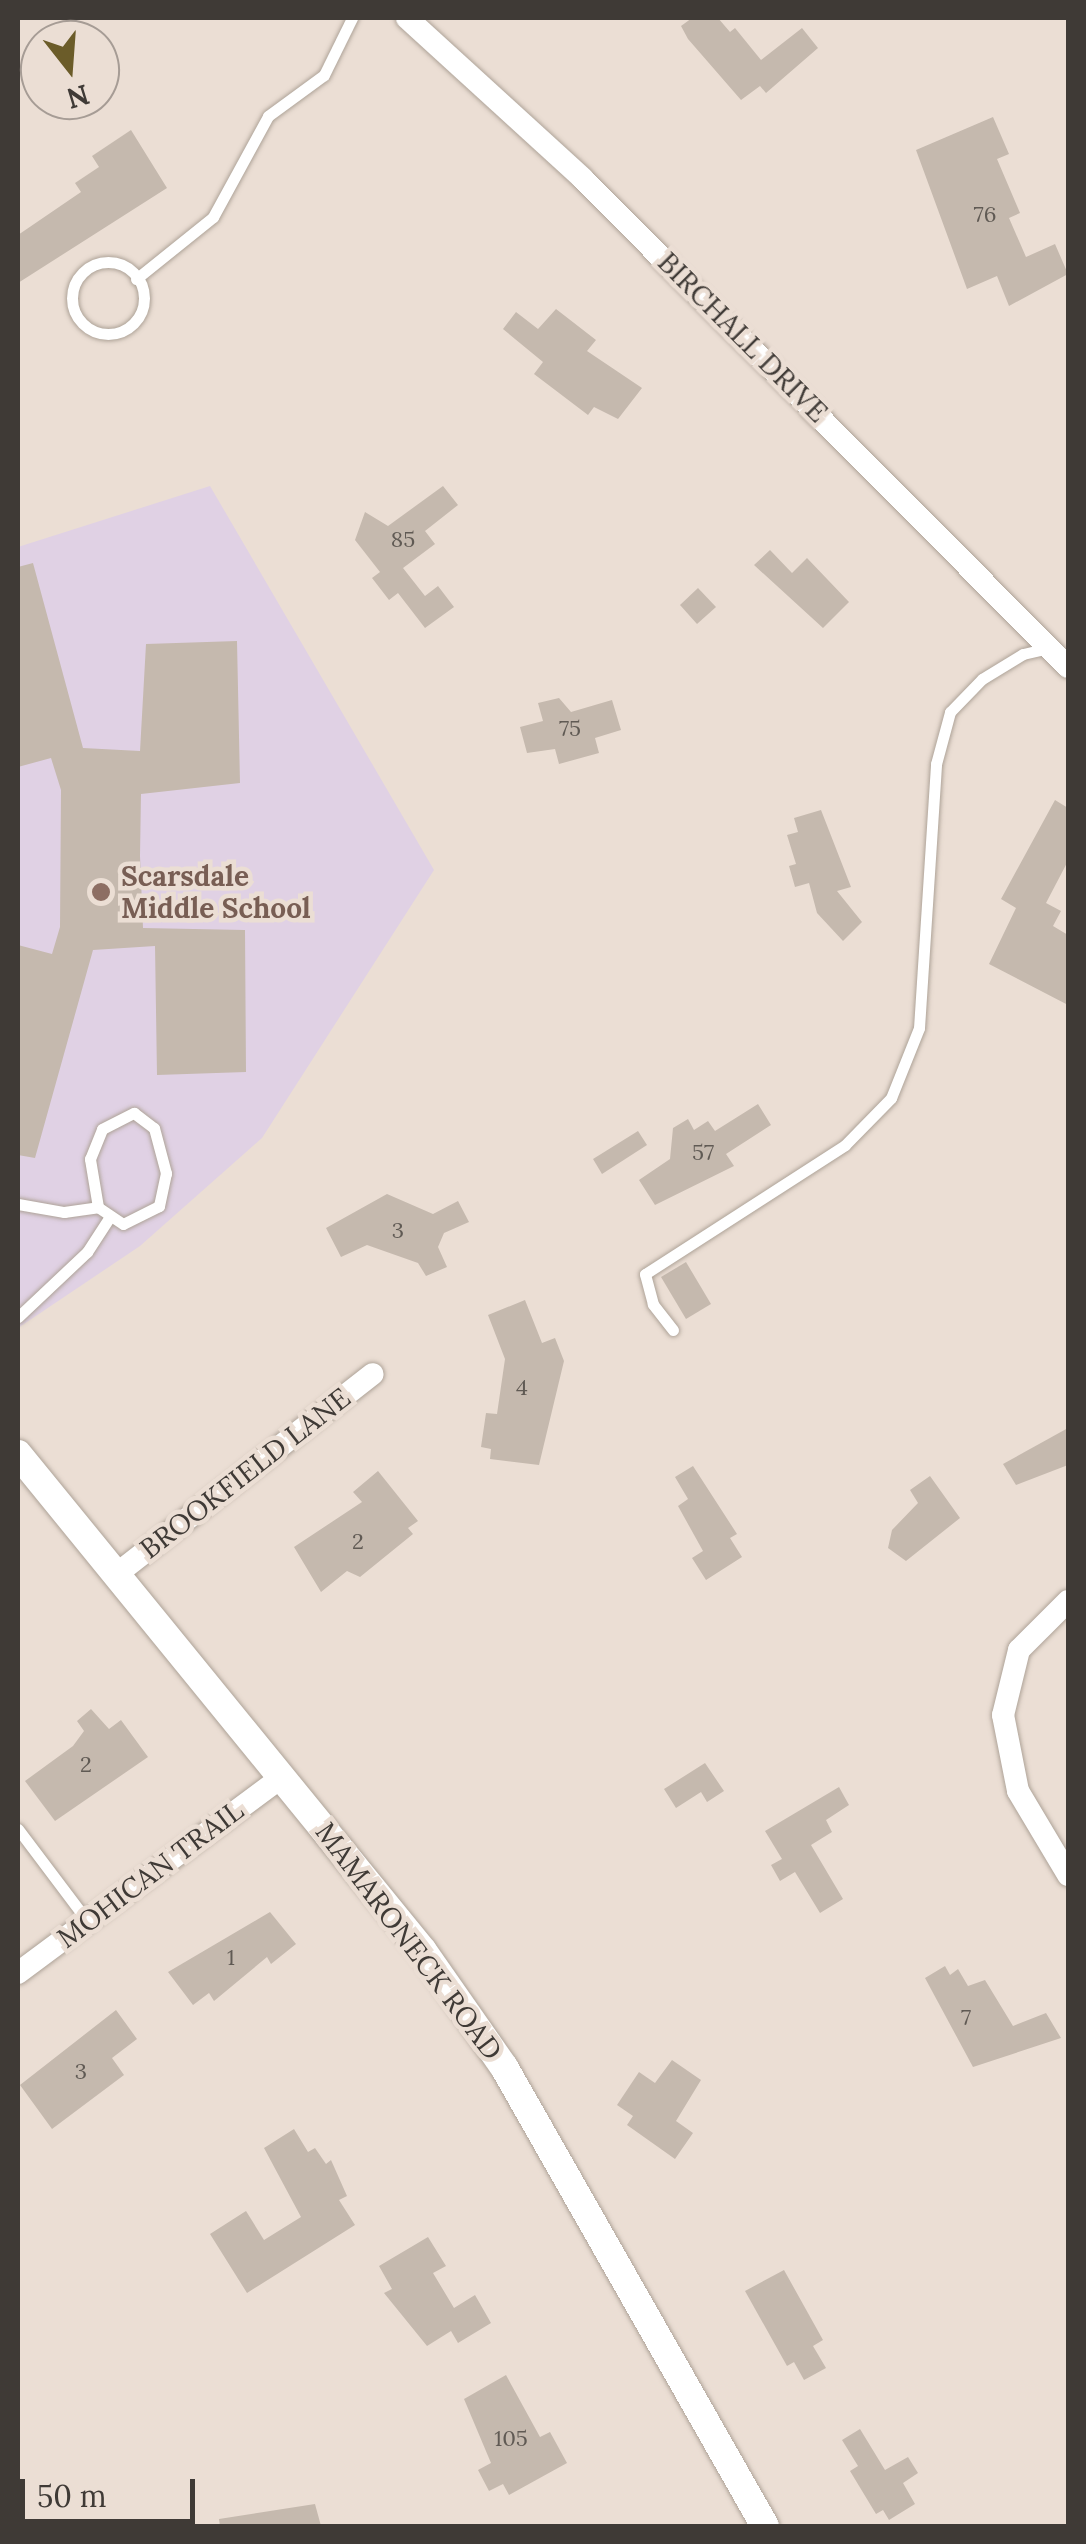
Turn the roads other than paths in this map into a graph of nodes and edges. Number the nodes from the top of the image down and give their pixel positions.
1 (352, 18) edge
2 (407, 18) edge
3 (136, 279) junction
4 (1050, 648) junction
5 (1068, 668) edge
6 (18, 1204) edge
7 (98, 1207) junction
8 (108, 1218) junction
9 (18, 1317) edge
10 (674, 1330) dead end
11 (373, 1374) dead end
12 (18, 1454) edge
13 (118, 1574) junction
14 (1068, 1601) edge
15 (283, 1776) junction
16 (18, 1829) edge
17 (1068, 1875) edge
18 (88, 1922) junction
19 (18, 1972) edge
20 (764, 2526) edge

1 - 3 lane
2 - 4 street, BIRCHALL DRIVE
3 - 3 lane
4 - 5 street, BIRCHALL DRIVE
4 - 10 lane
6 - 7 lane
7 - 8 lane
7 - 8 lane
8 - 9 lane
11 - 13 street, BROOKFIELD LANE
12 - 13 street, MAMARONECK ROAD
13 - 15 street, MAMARONECK ROAD
14 - 17 street
15 - 18 street, MOHICAN TRAIL
15 - 20 street, MAMARONECK ROAD
16 - 18 lane
18 - 19 street, MOHICAN TRAIL

